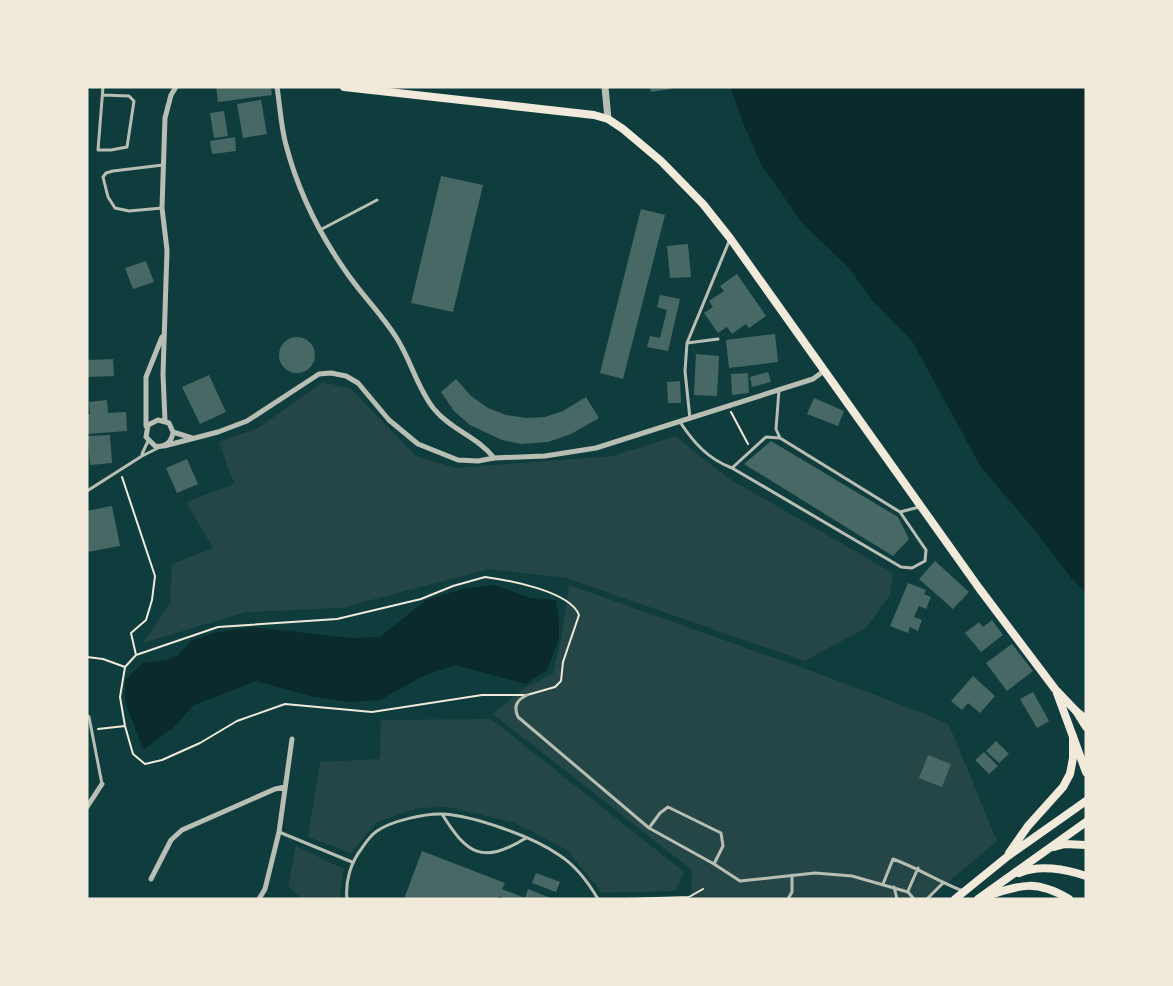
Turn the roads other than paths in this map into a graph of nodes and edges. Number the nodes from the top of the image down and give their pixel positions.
1 (103, 87) edge
2 (176, 87) edge
3 (277, 87) edge
4 (344, 87) edge
5 (605, 87) edge
6 (103, 95) junction
7 (608, 119) junction
8 (163, 165) junction
9 (377, 200) dead end
10 (162, 208) junction
11 (320, 230) junction
12 (730, 238) junction
13 (164, 332) junction
14 (718, 339) dead end
15 (687, 343) junction
16 (824, 371) junction
17 (779, 390) junction
18 (690, 419) junction
19 (165, 421) junction
20 (680, 422) junction
21 (146, 428) junction
22 (173, 432) junction
23 (193, 438) junction
24 (780, 438) junction
25 (148, 441) junction
26 (162, 447) junction
27 (142, 456) junction
28 (494, 458) junction
29 (732, 468) junction
30 (87, 491) edge
31 (921, 507) junction
32 (900, 512) junction
33 (1055, 688) junction
34 (527, 695) road end
35 (1076, 711) junction
36 (88, 718) edge
37 (1086, 719) edge
38 (1086, 727) edge
39 (1073, 737) junction
40 (292, 739) dead end
41 (1086, 772) edge
42 (102, 784) joint
43 (285, 787) junction
44 (1086, 801) edge
45 (87, 807) edge
46 (442, 814) junction
47 (1086, 822) edge
48 (649, 828) junction
49 (279, 832) junction
50 (526, 838) junction
51 (1086, 845) edge
52 (1043, 851) junction
53 (1008, 856) junction
54 (352, 862) junction
55 (714, 864) junction
56 (918, 868) junction
57 (792, 875) junction
58 (1086, 876) edge
59 (151, 879) dead end
60 (1005, 880) junction
61 (943, 883) junction
62 (883, 884) junction
63 (894, 887) junction
64 (908, 892) junction
65 (964, 892) junction
66 (596, 898) edge
67 (258, 899) edge
68 (347, 899) edge
69 (789, 899) edge
70 (897, 899) edge
71 (914, 899) edge
72 (927, 899) edge
73 (955, 899) edge
74 (979, 899) edge
75 (1069, 899) edge

1 - 6 lane
2 - 8 street
3 - 11 street
4 - 7 main road
5 - 7 street
6 - 6 lane
7 - 12 main road
8 - 10 street
8 - 10 lane
9 - 11 lane
10 - 13 street
11 - 28 street
12 - 15 lane
12 - 16 main road
13 - 19 street
13 - 21 street
14 - 15 lane
15 - 18 lane
16 - 17 street
16 - 31 main road
17 - 18 street
17 - 24 lane
18 - 20 street
19 - 21 street
19 - 22 street
20 - 28 street
20 - 29 lane
21 - 25 street
22 - 23 street
22 - 26 street
23 - 26 street
23 - 28 street
24 - 29 lane
24 - 32 lane
25 - 26 street
25 - 27 lane
26 - 27 lane
27 - 30 lane
29 - 32 lane
31 - 32 lane
31 - 33 main road
33 - 35 main road
33 - 39 main road
34 - 48 lane
35 - 37 main road
35 - 38 main road
36 - 42 lane
39 - 41 main road
39 - 53 main road
40 - 43 street
42 - 45 street
43 - 49 street
43 - 59 street
44 - 53 main road
46 - 50 lane
46 - 50 lane
46 - 54 lane
47 - 52 main road
48 - 55 lane
48 - 55 lane
49 - 54 lane
49 - 67 street
50 - 66 lane
51 - 52 main road
52 - 60 main road
53 - 65 main road
54 - 68 lane
55 - 57 lane
56 - 61 lane
56 - 62 lane
56 - 64 lane
57 - 62 lane
57 - 69 lane
58 - 60 main road
60 - 74 main road
61 - 65 lane
61 - 72 lane
62 - 63 lane
63 - 64 lane
63 - 70 lane
64 - 71 lane
65 - 73 main road
74 - 75 main road

